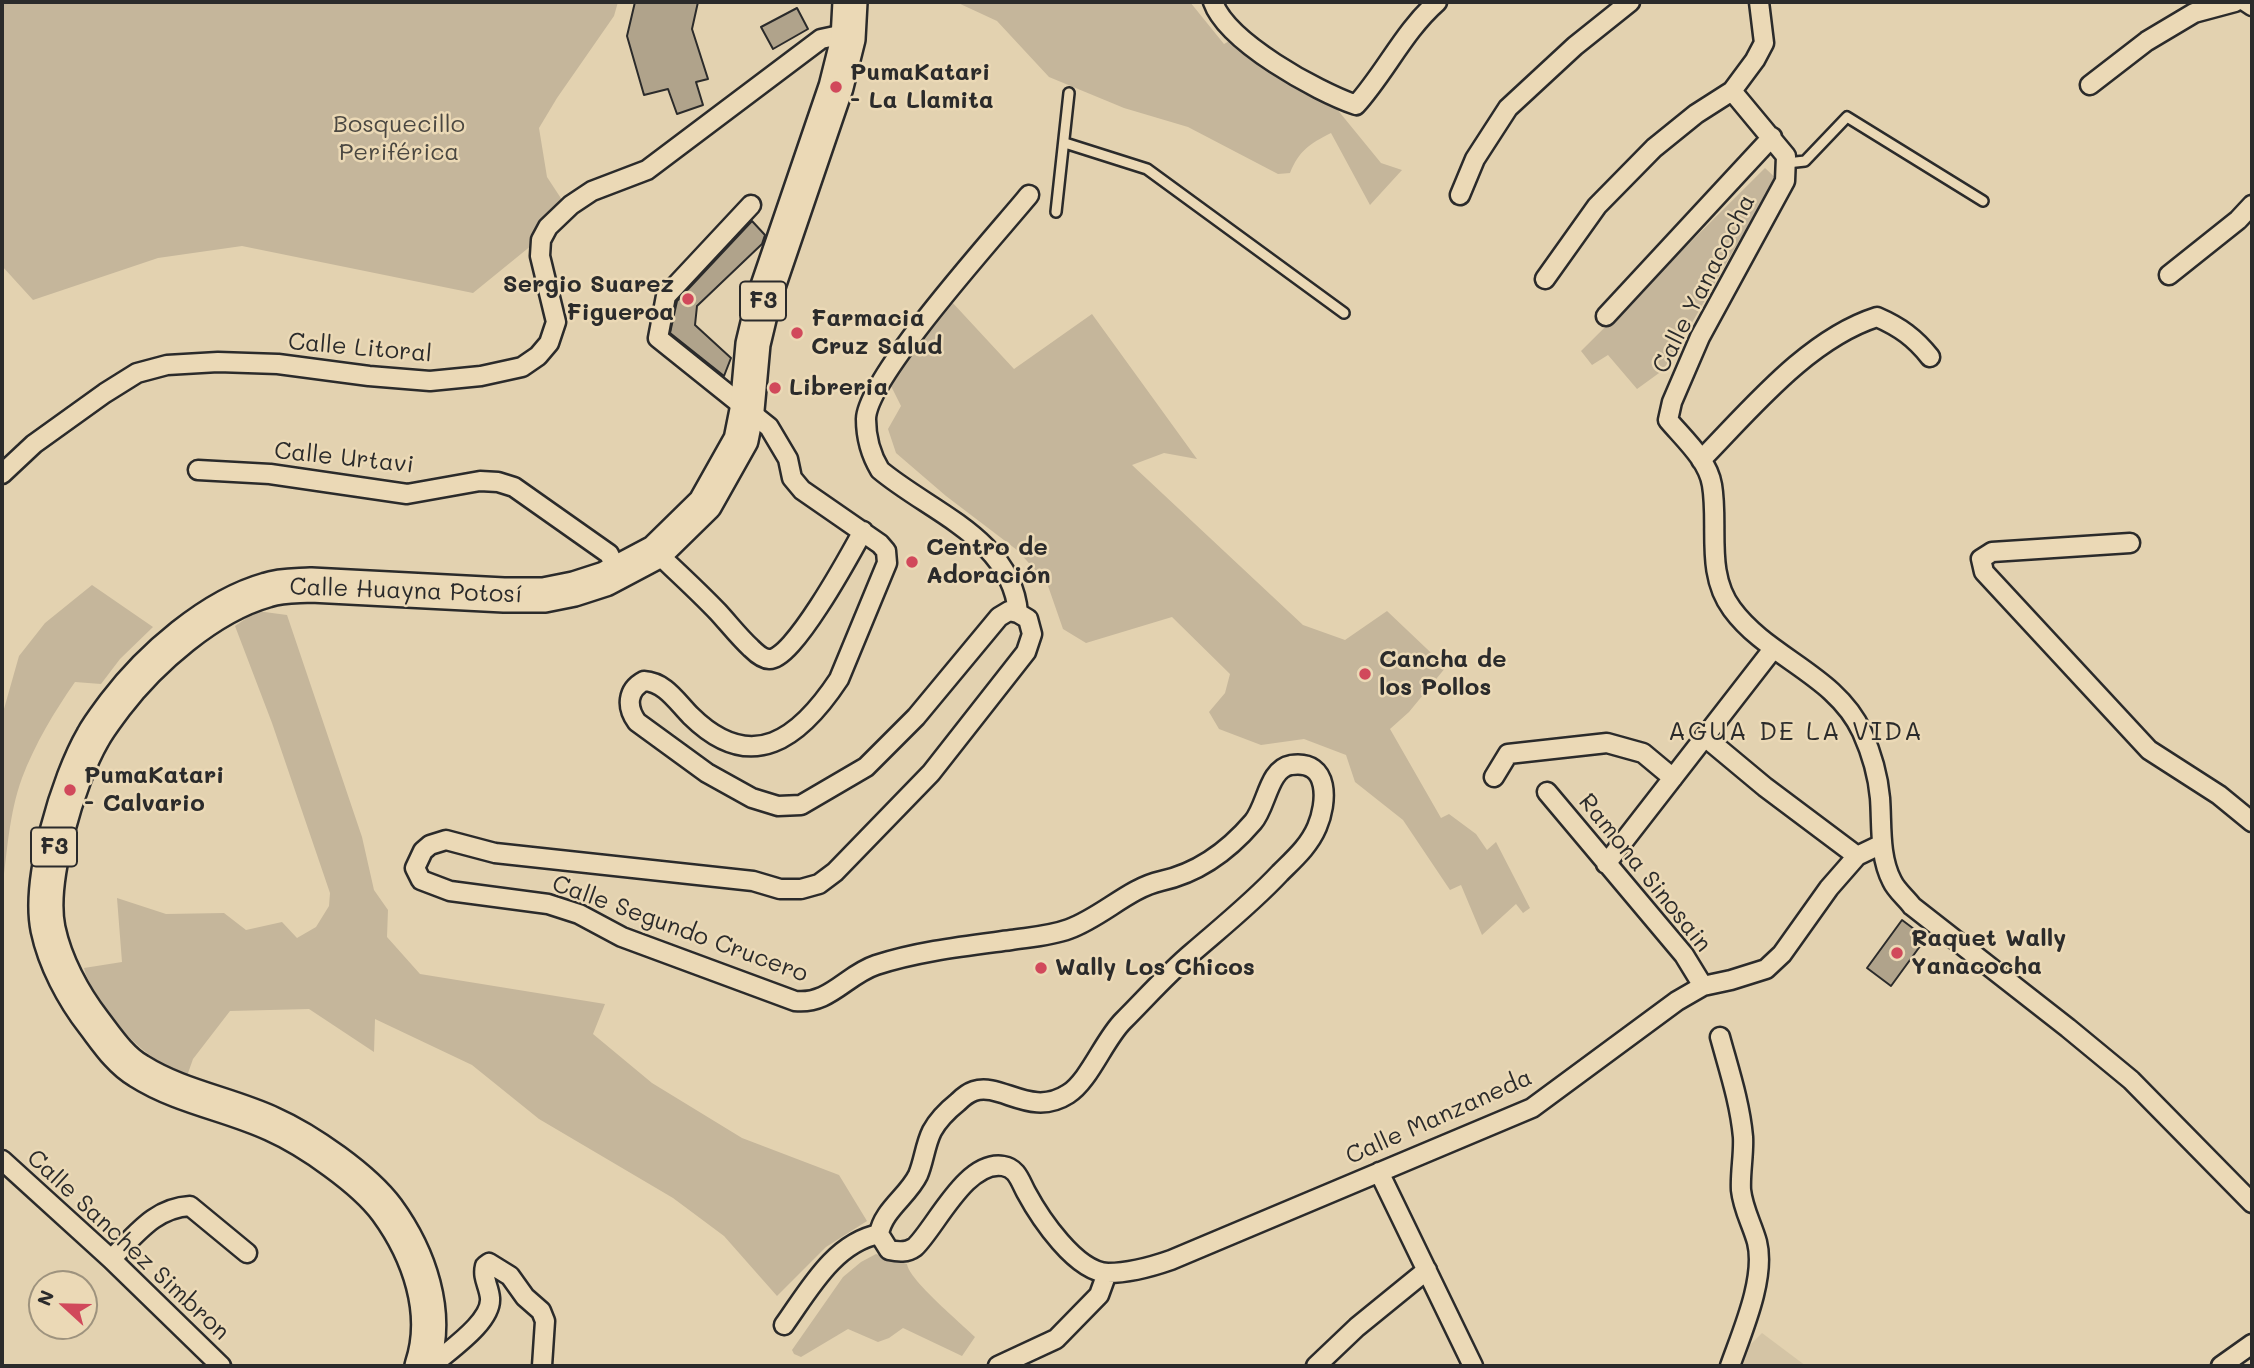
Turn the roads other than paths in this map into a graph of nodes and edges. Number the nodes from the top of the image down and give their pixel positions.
1 (850, 2) edge
2 (1213, 2) edge
3 (1437, 2) edge
4 (1630, 2) edge
5 (1759, 2) edge
6 (2235, 2) edge
7 (2246, 2) edge
8 (2252, 6) edge
9 (848, 38) junction
10 (2090, 85) dead end
11 (1732, 91) junction
12 (1069, 93) dead end
13 (1772, 137) junction
14 (1065, 143) junction
15 (1787, 163) junction
16 (1029, 195) dead end
17 (1460, 195) dead end
18 (1983, 201) dead end
19 (751, 205) dead end
20 (2252, 205) edge
21 (1056, 212) dead end
22 (2169, 275) dead end
23 (1545, 279) dead end
24 (1344, 313) dead end
25 (1606, 316) dead end
26 (1930, 357) dead end
27 (747, 410) junction
28 (1701, 460) junction
29 (198, 470) dead end
30 (2, 474) edge
31 (863, 531) junction
32 (2130, 543) dead end
33 (656, 552) junction
34 (618, 573) junction
35 (1018, 613) junction
36 (1773, 649) junction
37 (1705, 737) junction
38 (1494, 777) dead end
39 (1672, 778) junction
40 (1547, 792) dead end
41 (2252, 822) edge
42 (1882, 844) junction
43 (1857, 856) junction
44 (1606, 864) junction
45 (1703, 986) junction
46 (1720, 1037) dead end
47 (2, 1160) edge
48 (1379, 1172) junction
49 (2252, 1203) edge
50 (879, 1234) junction
51 (247, 1253) dead end
52 (111, 1259) junction
53 (1427, 1270) junction
54 (1107, 1273) junction
55 (784, 1325) dead end
56 (2252, 1344) edge
57 (423, 1364) edge
58 (1003, 1365) edge
59 (221, 1366) edge
60 (542, 1366) edge
61 (1316, 1366) edge
62 (1473, 1366) edge
63 (1730, 1366) edge
64 (2221, 1366) edge

1 - 9 highway, F3
2 - 3 street
4 - 17 street
5 - 11 street
6 - 10 street
7 - 8 street
9 - 27 highway, Calle Huayna Potosí / F3
9 - 30 street, Calle Litoral
11 - 13 street
11 - 23 street
12 - 14 lane
13 - 15 street
13 - 25 street
14 - 21 lane
14 - 24 lane
15 - 18 lane
15 - 28 street, Calle Yanacocha
16 - 35 street
19 - 27 street
20 - 22 street
26 - 28 street
27 - 31 street
27 - 33 highway, Calle Huayna Potosí / F3
28 - 36 street, Calle Yanacocha
29 - 34 street, Calle Urtavi
31 - 33 street
31 - 35 street
32 - 41 street
33 - 34 highway, Calle Huayna Potosí / F3
34 - 57 highway, Calle Huayna Potosí / F3
35 - 50 street, Calle Segundo Crucero
36 - 37 street
36 - 42 street, Calle Yanacocha
37 - 39 street
37 - 43 street
38 - 39 street
39 - 44 street
40 - 44 street, Ramona Sinosain
42 - 43 street, Calle Manzaneda
42 - 49 street, Calle Yanacocha
43 - 45 street, Calle Manzaneda
44 - 45 street, Ramona Sinosain
45 - 48 street, Calle Manzaneda
46 - 63 street
47 - 52 street, Calle Sanchez Simbron
48 - 53 street
48 - 54 street, Calle Manzaneda
50 - 54 street
50 - 55 street
51 - 52 street
52 - 59 street, Calle Sanchez Simbron
53 - 61 street
53 - 62 street
54 - 58 street
56 - 64 street
57 - 60 street

